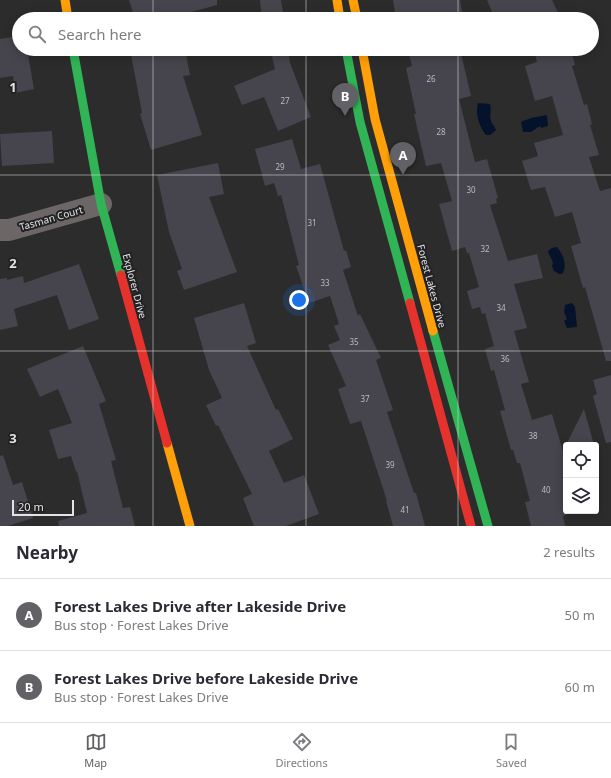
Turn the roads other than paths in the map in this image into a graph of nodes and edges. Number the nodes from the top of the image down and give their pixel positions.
1 (65, 0) edge
2 (336, 0) edge
3 (353, 0) edge
4 (67, 12) edge
5 (339, 12) edge
6 (355, 12) edge
7 (75, 56) edge
8 (347, 56) edge
9 (363, 56) edge
10 (101, 204) junction
11 (0, 230) edge
12 (190, 526) edge
13 (471, 526) edge
14 (488, 526) edge

1 - 4 main road
2 - 5 main road
3 - 6 main road
7 - 10 main road, Explorer Drive
8 - 13 main road
9 - 14 main road, Forest Lakes Drive
10 - 11 street, Tasman Court
10 - 12 main road, Explorer Drive

